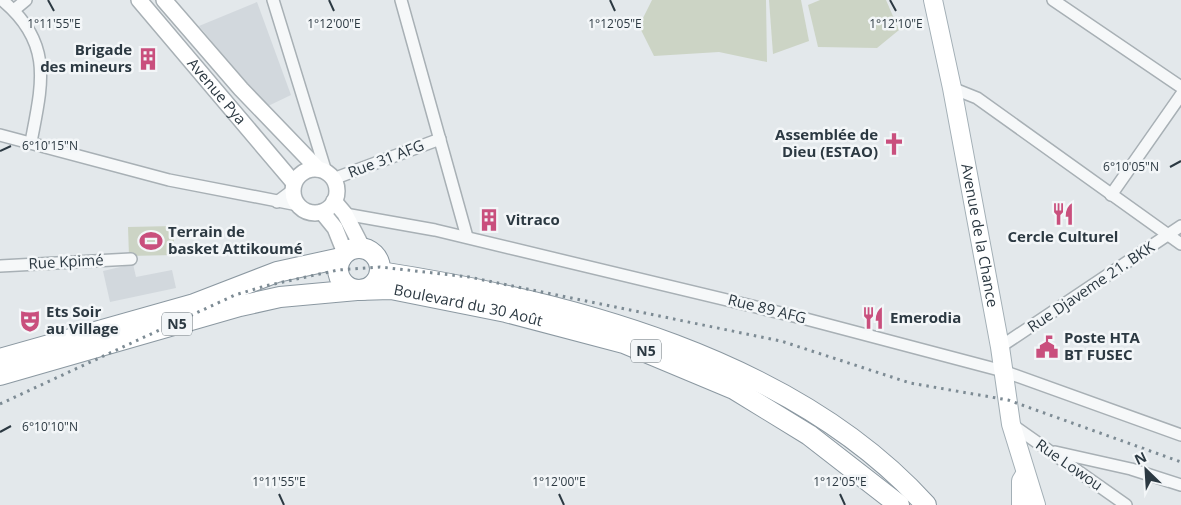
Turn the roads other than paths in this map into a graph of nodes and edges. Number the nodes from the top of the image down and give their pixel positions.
1 (2, 0) edge
2 (26, 0) edge
3 (139, 0) edge
4 (164, 0) edge
5 (273, 0) edge
6 (401, 0) edge
7 (933, 0) edge
8 (1053, 0) edge
9 (14, 10) junction
10 (1181, 86) edge
11 (952, 88) junction
12 (1181, 95) edge
13 (0, 135) edge
14 (440, 139) junction
15 (31, 142) junction
16 (326, 174) junction
17 (293, 187) junction
18 (1111, 195) junction
19 (334, 200) junction
20 (277, 202) junction
21 (298, 205) junction
22 (322, 212) junction
23 (345, 214) junction
24 (1181, 226) edge
25 (1168, 235) junction
26 (467, 237) junction
27 (1181, 244) edge
28 (350, 253) junction
29 (132, 259) dead end
30 (0, 266) edge
31 (380, 272) junction
32 (357, 290) junction
33 (1000, 347) junction
34 (0, 360) edge
35 (1003, 371) junction
36 (0, 375) edge
37 (1011, 424) junction
38 (1181, 435) edge
39 (1049, 450) junction
40 (1026, 471) junction
41 (1181, 485) edge
42 (899, 505) edge
43 (926, 505) edge
44 (1021, 505) edge
45 (1036, 505) edge
46 (1126, 505) edge

1 - 9 street
2 - 9 street
3 - 17 main road, Avenue Pya
4 - 16 main road, Avenue Pya
5 - 16 street
6 - 14 street
7 - 11 main road, Avenue de la Chance
8 - 10 street
9 - 15 street
11 - 18 street
11 - 33 main road, Avenue de la Chance
12 - 18 street
13 - 15 street
14 - 16 street, Rue 31 AFG
14 - 26 street
15 - 20 street
16 - 17 main road
16 - 19 main road
17 - 20 street
17 - 21 main road
18 - 25 street
19 - 22 main road
19 - 23 main road
20 - 21 street
21 - 22 main road
22 - 28 main road
23 - 26 street, Rue 89 AFG
23 - 28 main road
24 - 25 street, Rue Djaveme 21. BKK
25 - 27 street
25 - 33 street, Rue Djaveme 21. BKK
26 - 35 street, Rue 89 AFG
28 - 31 highway
28 - 32 highway
28 - 34 highway, N5
29 - 30 street, Rue Kpimé
31 - 32 highway
31 - 43 highway, Boulevard du 30 Août
32 - 36 highway, Boulevard du 30 Août / N5
32 - 42 highway, Boulevard du 30 Août / N5
33 - 35 main road, Avenue de la Chance
35 - 37 main road, Avenue de la Chance
35 - 38 street, Rue 89 AFG
37 - 39 street, Rue Lowou
37 - 40 main road, Avenue de la Chance
39 - 41 street
39 - 46 street, Rue Lowou
40 - 44 main road, Avenue de la Chance
40 - 45 main road, Avenue de la Chance

